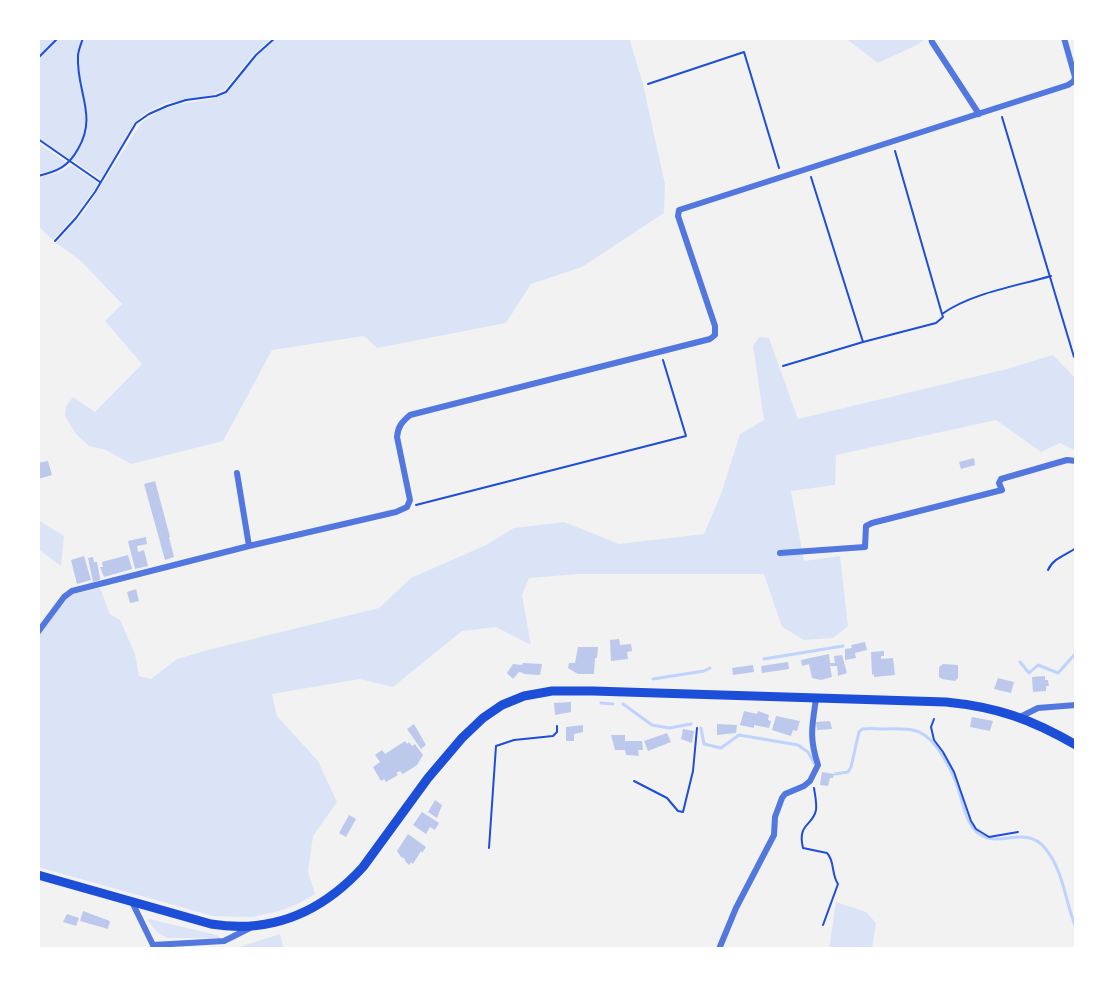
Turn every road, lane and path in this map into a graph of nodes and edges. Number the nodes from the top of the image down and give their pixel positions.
1 (58, 38) edge
2 (83, 38) edge
3 (275, 38) edge
4 (931, 38) edge
5 (1064, 38) edge
6 (38, 58) edge
7 (648, 84) dead end
8 (999, 108) junction
9 (979, 114) junction
10 (38, 139) edge
11 (892, 142) junction
12 (70, 162) junction
13 (808, 168) junction
14 (38, 176) edge
15 (781, 176) junction
16 (101, 182) junction
17 (55, 241) dead end
18 (1051, 276) junction
19 (942, 314) junction
20 (863, 342) junction
21 (661, 352) junction
22 (1074, 357) edge
23 (783, 366) dead end
24 (1076, 461) edge
25 (237, 473) dead end
26 (407, 507) junction
27 (249, 546) junction
28 (1076, 548) edge
29 (780, 553) dead end
30 (1048, 570) dead end
31 (38, 632) edge
32 (816, 699) junction
33 (1076, 705) edge
34 (1020, 717) junction
35 (934, 719) dead end
36 (557, 726) dead end
37 (697, 728) dead end
38 (1076, 745) edge
39 (634, 781) dead end
40 (814, 784) dead end
41 (1018, 832) dead end
42 (489, 848) dead end
43 (38, 875) edge
44 (132, 902) junction
45 (823, 925) dead end
46 (254, 927) junction
47 (151, 947) edge
48 (719, 949) edge

1 - 6 path
2 - 12 path
3 - 16 path
4 - 9 street
5 - 8 street
7 - 15 path
8 - 9 street
8 - 18 path
9 - 11 street
10 - 12 path
11 - 13 street
11 - 19 path
12 - 14 path
12 - 16 path
13 - 15 street
13 - 20 path
15 - 21 street
16 - 17 path
18 - 19 path
18 - 22 path
19 - 20 path
20 - 23 path
21 - 26 street
21 - 26 path
24 - 29 street
25 - 27 street
26 - 27 street
27 - 31 street
28 - 30 path
32 - 34 main road
32 - 46 main road
32 - 48 street
33 - 34 street
34 - 38 main road
35 - 41 path
36 - 42 path
37 - 39 path
40 - 45 path
43 - 44 main road
44 - 46 main road
44 - 47 street
46 - 47 street

